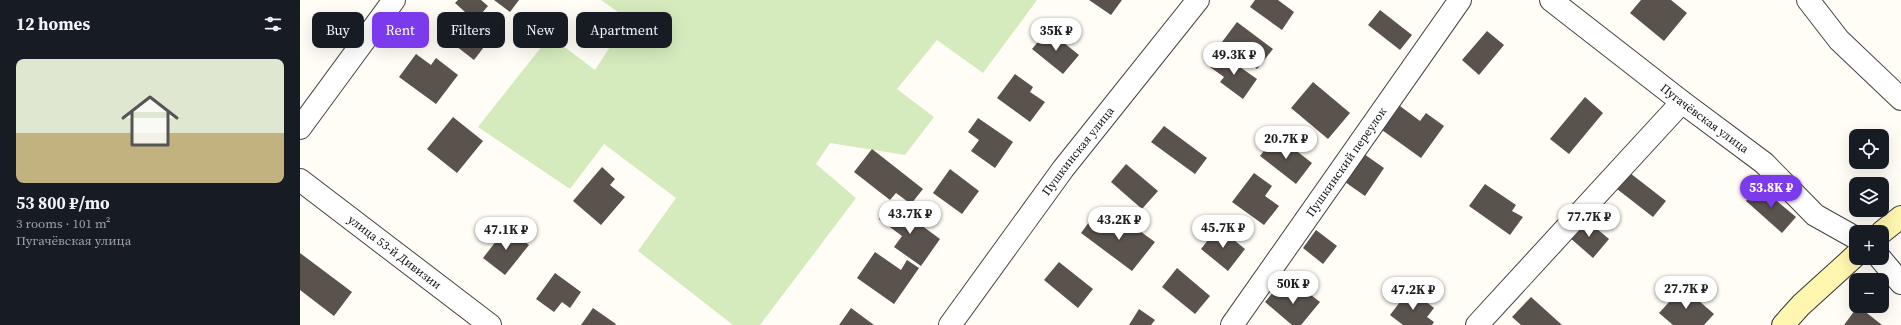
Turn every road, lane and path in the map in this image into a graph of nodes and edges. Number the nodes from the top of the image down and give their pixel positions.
1 (394, 0) edge
2 (1198, 0) edge
3 (1460, 0) edge
4 (1551, 0) edge
5 (1808, 0) edge
6 (1901, 99) edge
7 (1682, 102) junction
8 (300, 128) edge
9 (300, 180) edge
10 (1901, 217) edge
11 (1889, 226) edge
12 (1849, 234) edge
13 (1849, 261) edge
14 (1886, 265) edge
15 (1901, 282) edge
16 (490, 325) edge
17 (950, 325) edge
18 (1232, 325) edge
19 (1477, 325) edge
20 (1783, 325) edge

1 - 8 street
2 - 17 street, Пушкинская улица
3 - 18 street, Пушкинский переулок
4 - 7 street, Пугачёвская улица
5 - 6 street
7 - 12 street, Пугачёвская улица
7 - 19 street
9 - 16 street, улица 53-й Дивизии
10 - 11 main road
13 - 20 main road
14 - 15 street

